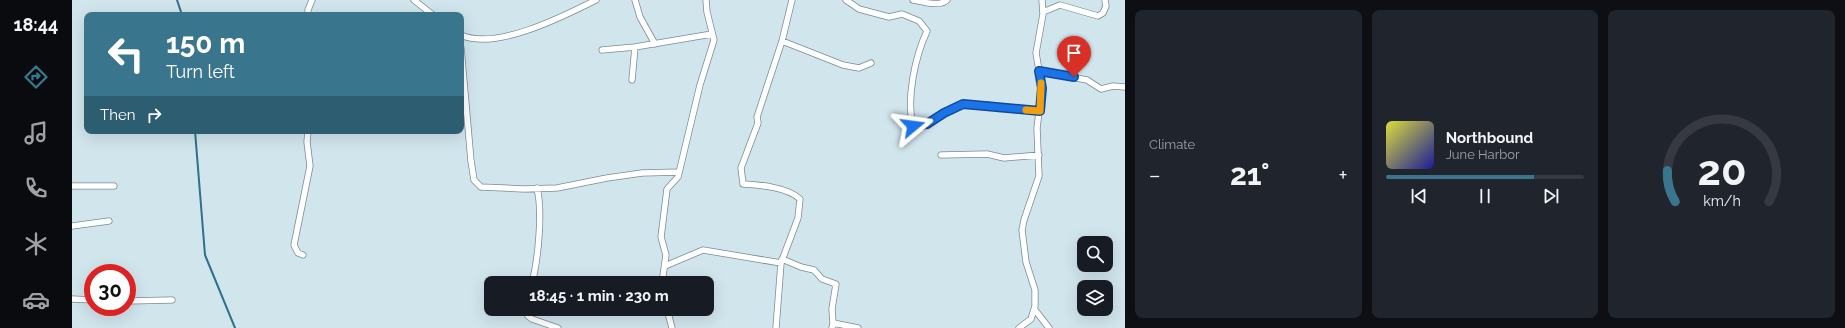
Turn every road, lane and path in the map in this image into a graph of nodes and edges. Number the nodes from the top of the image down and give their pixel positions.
1 (312, 0) edge
2 (414, 0) edge
3 (596, 0) edge
4 (635, 0) edge
5 (706, 0) edge
6 (792, 0) edge
7 (846, 0) edge
8 (913, 0) edge
9 (947, 0) edge
10 (1042, 0) edge
11 (1105, 0) edge
12 (308, 12) edge
13 (429, 12) edge
14 (1043, 12) junction
15 (712, 34) junction
16 (464, 36) edge
17 (782, 42) junction
18 (655, 44) junction
19 (635, 48) junction
20 (602, 50) dead end
21 (871, 63) dead end
22 (1039, 71) junction
23 (632, 80) dead end
24 (464, 82) edge
25 (1125, 87) edge
26 (1040, 111) junction
27 (308, 134) edge
28 (941, 155) dead end
29 (1039, 155) junction
30 (679, 172) junction
31 (72, 186) edge
32 (114, 186) dead end
33 (537, 188) junction
34 (109, 221) dead end
35 (72, 226) edge
36 (303, 255) dead end
37 (781, 261) junction
38 (665, 266) junction
39 (534, 276) edge
40 (663, 276) edge
41 (72, 299) edge
42 (84, 300) edge
43 (172, 300) dead end
44 (136, 302) edge
45 (1035, 310) junction
46 (528, 316) edge
47 (669, 316) edge
48 (832, 326) edge
49 (558, 328) edge
50 (672, 328) edge
51 (776, 328) edge
52 (858, 328) edge
53 (1019, 328) edge
54 (1049, 328) edge

1 - 12 street
2 - 13 street
3 - 16 street
4 - 18 street
5 - 15 street
6 - 17 street
7 - 26 street
8 - 9 street
10 - 14 street
11 - 14 street
14 - 22 street
15 - 18 street
15 - 30 street
17 - 21 street
17 - 37 street
18 - 19 street
19 - 20 street
19 - 23 street
22 - 25 street
22 - 26 street
24 - 33 street
26 - 29 street
27 - 36 street
28 - 29 street
29 - 45 street
30 - 33 street
30 - 38 street
31 - 32 street
33 - 39 street
34 - 35 street
37 - 38 street
37 - 48 street
37 - 51 street
38 - 40 street
41 - 42 street
43 - 44 street
45 - 53 street
45 - 54 street
46 - 49 street
47 - 50 street
48 - 52 street

